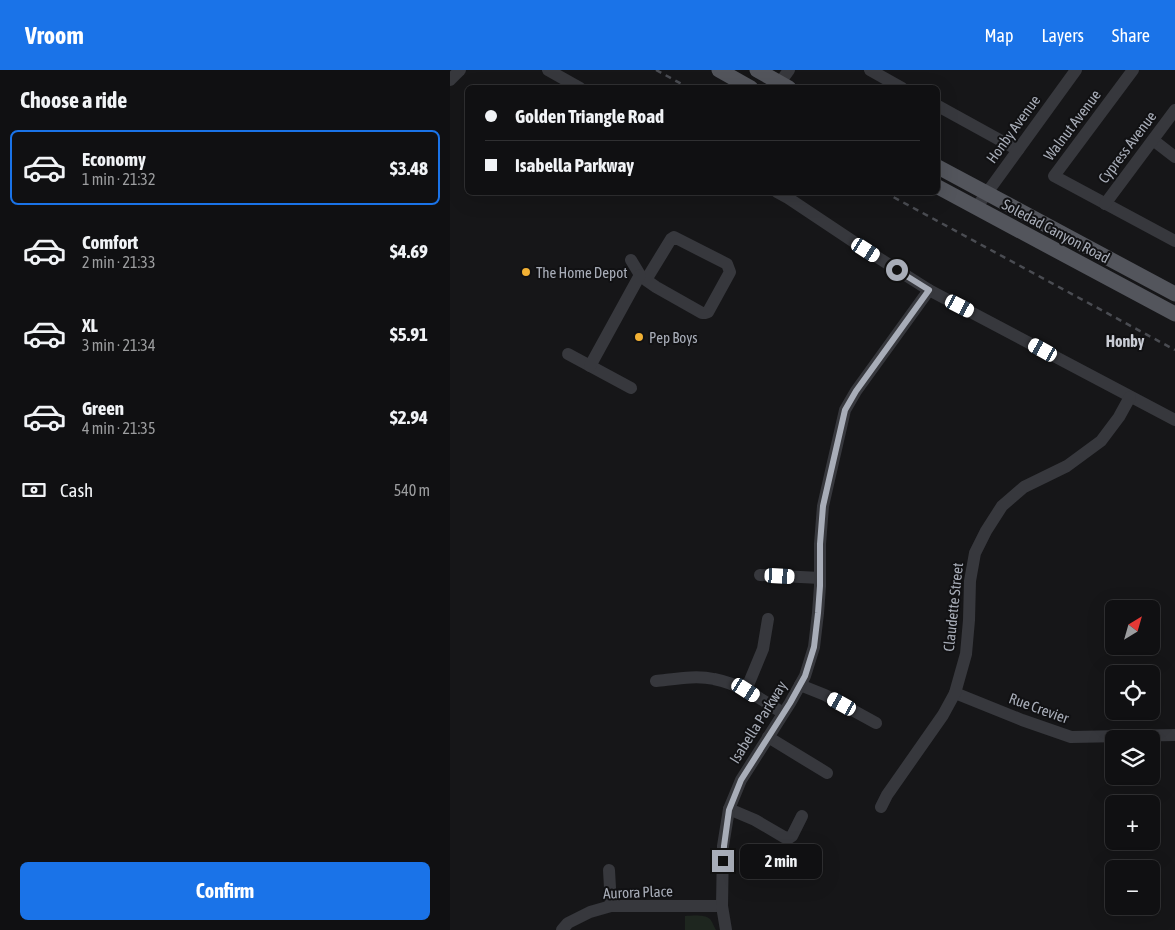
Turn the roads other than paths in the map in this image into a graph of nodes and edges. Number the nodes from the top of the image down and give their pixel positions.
1 (460, 70) edge
2 (548, 70) edge
3 (719, 70) edge
4 (757, 70) edge
5 (789, 70) edge
6 (870, 70) edge
7 (1076, 70) edge
8 (1133, 70) edge
9 (450, 80) edge
10 (575, 85) edge
11 (746, 85) edge
12 (780, 85) edge
13 (782, 85) edge
14 (897, 85) edge
15 (940, 107) edge
16 (1175, 110) edge
17 (1153, 140) junction
18 (1018, 150) junction
19 (1175, 157) edge
20 (940, 168) edge
21 (940, 188) edge
22 (986, 193) junction
23 (782, 195) edge
24 (1105, 204) junction
25 (976, 208) junction
26 (1175, 241) edge
27 (631, 260) dead end
28 (643, 278) junction
29 (929, 290) junction
30 (1175, 294) edge
31 (1175, 314) edge
32 (568, 354) dead end
33 (590, 366) junction
34 (631, 388) dead end
35 (1130, 397) junction
36 (1175, 420) edge
37 (760, 575) dead end
38 (820, 578) junction
39 (768, 619) dead end
40 (656, 681) dead end
41 (800, 686) junction
42 (746, 690) junction
43 (955, 693) junction
44 (783, 714) junction
45 (876, 722) dead end
46 (1175, 735) edge
47 (768, 737) junction
48 (827, 773) dead end
49 (881, 807) dead end
50 (729, 810) junction
51 (802, 816) dead end
52 (609, 870) dead end
53 (611, 906) junction
54 (722, 906) junction
55 (562, 930) edge
56 (726, 930) edge

1 - 9 street
2 - 10 street
3 - 11 main road
4 - 12 main road
5 - 13 street
6 - 14 street
7 - 18 street, Honby Avenue
8 - 24 street, Walnut Avenue
15 - 18 street
16 - 17 street, Cypress Avenue
17 - 19 street
17 - 24 street, Cypress Avenue
18 - 22 street, Honby Avenue
20 - 22 main road, Soledad Canyon Road
21 - 25 main road, Soledad Canyon Road
22 - 25 street, Honby Avenue
22 - 30 main road, Soledad Canyon Road
23 - 29 street
24 - 26 street
25 - 31 main road, Soledad Canyon Road
27 - 28 street
28 - 28 street
28 - 33 street
29 - 35 street
29 - 38 street, Isabella Parkway
32 - 33 street
33 - 34 street
35 - 36 street
35 - 43 street, Claudette Street
37 - 38 street
38 - 41 street, Isabella Parkway
39 - 42 street
40 - 42 street
41 - 44 street, Isabella Parkway
41 - 45 street
42 - 44 street
43 - 46 street, Rue Crevier
43 - 49 street, Claudette Street
44 - 47 street, Isabella Parkway
47 - 48 street
47 - 50 street, Isabella Parkway
50 - 51 street
50 - 54 street, Isabella Parkway
52 - 53 street
53 - 54 street, Aurora Place
53 - 55 street, Aurora Place
54 - 56 street, Isabella Parkway

